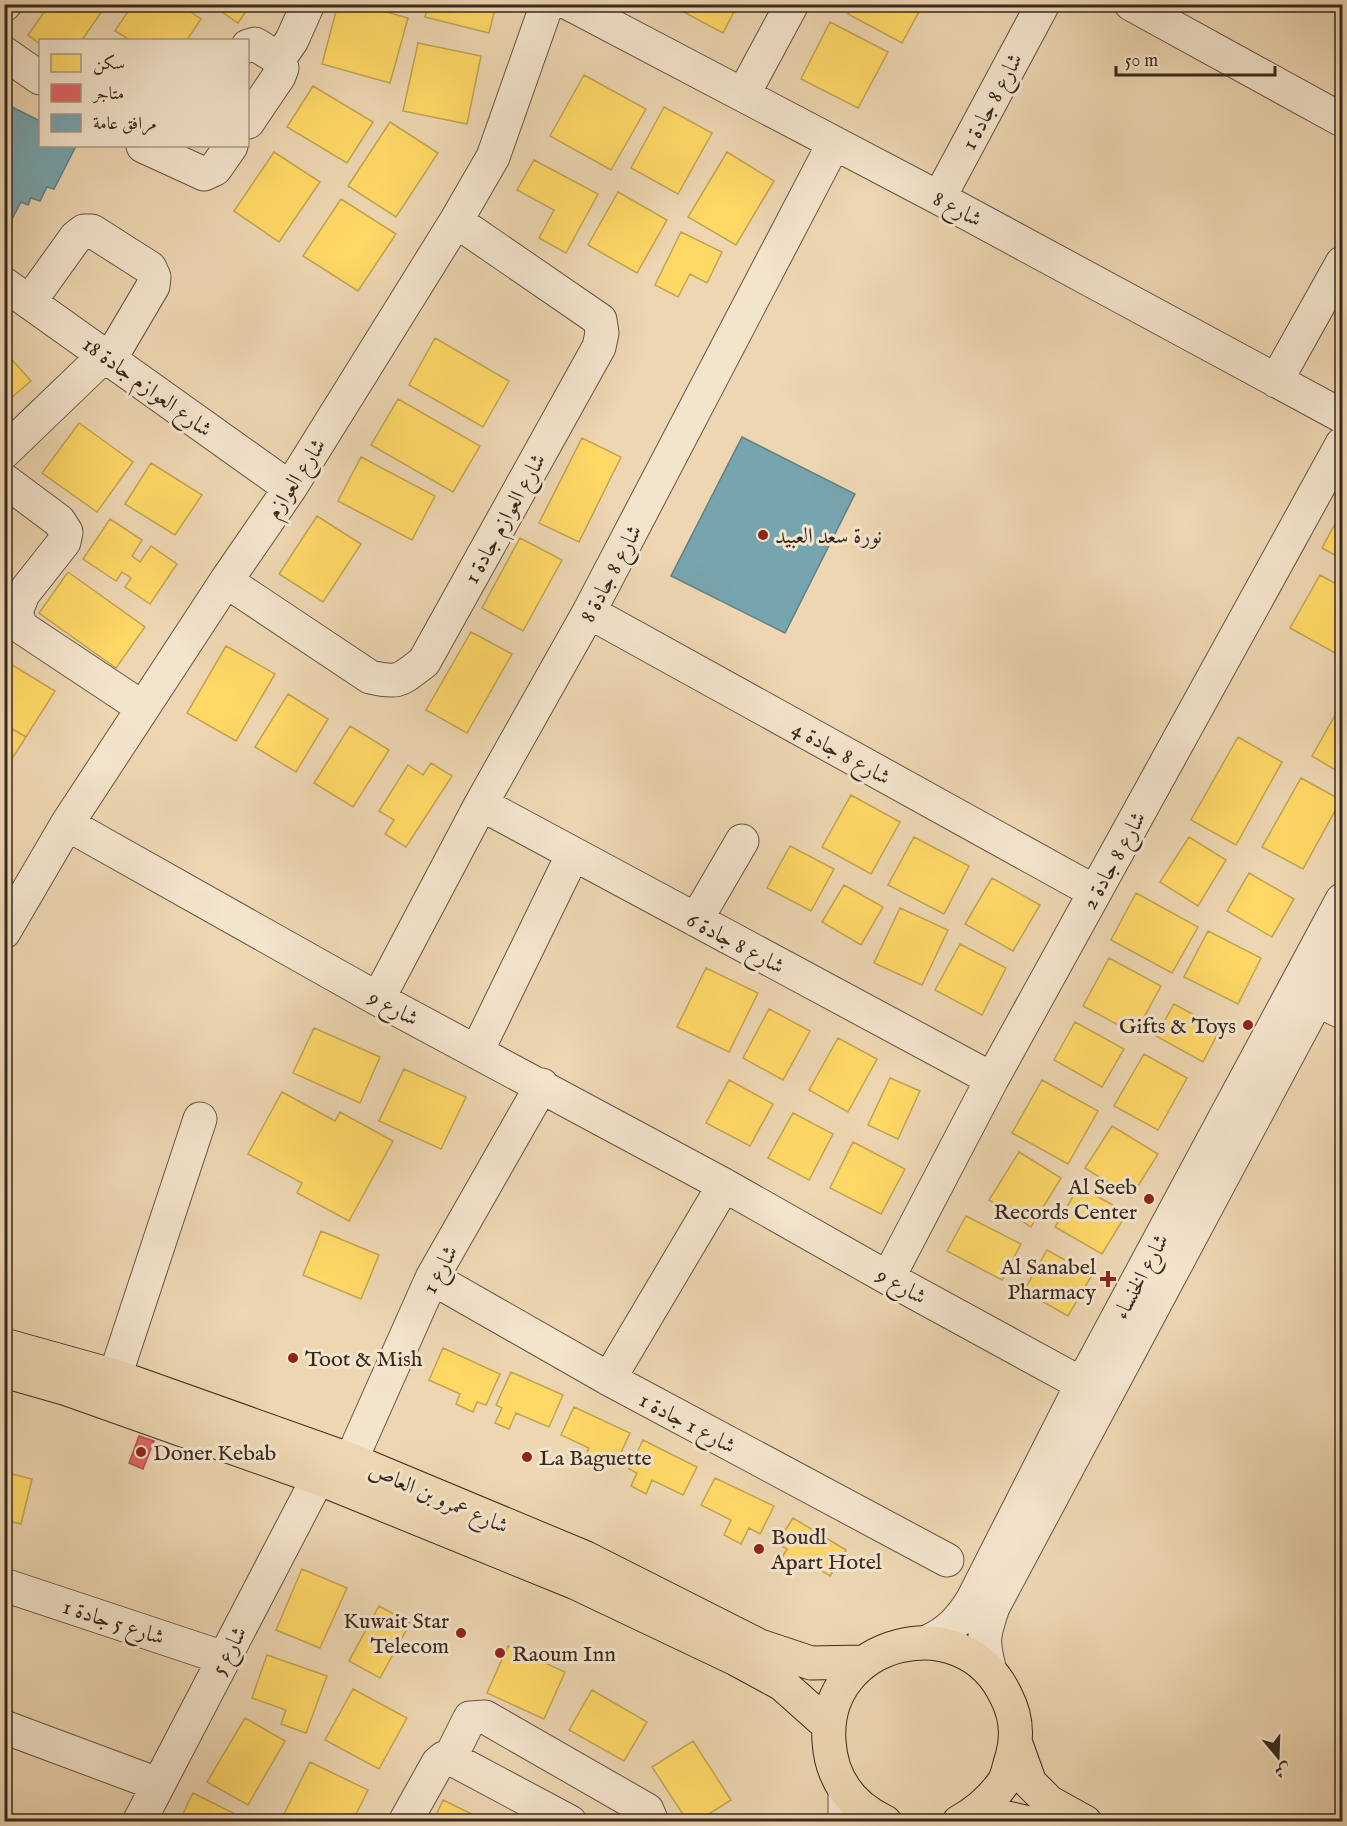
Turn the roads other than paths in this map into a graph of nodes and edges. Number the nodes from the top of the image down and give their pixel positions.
1 (308, 4) edge
2 (547, 4) edge
3 (570, 4) edge
4 (792, 4) edge
5 (1043, 4) edge
6 (1131, 4) edge
7 (249, 46) edge
8 (4, 53) edge
9 (279, 59) junction
10 (39, 77) edge
11 (743, 95) junction
12 (1342, 120) edge
13 (249, 121) edge
14 (834, 143) junction
15 (230, 147) edge
16 (161, 149) edge
17 (939, 198) junction
18 (456, 221) junction
19 (1342, 263) edge
20 (17, 292) edge
21 (107, 357) junction
22 (1276, 381) junction
23 (1342, 416) edge
24 (1342, 444) edge
25 (4, 452) edge
26 (4, 480) edge
27 (290, 488) junction
28 (226, 581) junction
29 (589, 612) junction
30 (143, 708) junction
31 (481, 804) junction
32 (67, 824) junction
33 (742, 841) dead end
34 (573, 854) junction
35 (1095, 892) junction
36 (1342, 900) edge
37 (696, 920) junction
38 (4, 932) edge
39 (1342, 953) edge
40 (378, 999) junction
41 (1330, 1006) edge
42 (477, 1051) junction
43 (992, 1079) junction
44 (542, 1085) junction
45 (200, 1119) dead end
46 (724, 1185) junction
47 (432, 1278) junction
48 (888, 1278) junction
49 (4, 1345) edge
50 (4, 1371) edge
51 (115, 1376) junction
52 (609, 1379) junction
53 (1082, 1384) junction
54 (351, 1460) junction
55 (318, 1478) junction
56 (947, 1560) dead end
57 (4, 1585) edge
58 (927, 1642) junction
59 (224, 1658) junction
60 (863, 1662) junction
61 (990, 1671) junction
62 (828, 1725) junction
63 (4, 1727) edge
64 (1016, 1744) junction
65 (450, 1758) junction
66 (157, 1784) junction
67 (845, 1807) edge
68 (969, 1816) edge
69 (139, 1821) edge
70 (405, 1821) edge
71 (570, 1821) edge
72 (652, 1821) edge
73 (885, 1821) edge
74 (1025, 1821) edge
75 (1085, 1821) edge

1 - 9 street
2 - 18 street, شارع العوازم
3 - 11 street, شارع 8
4 - 11 street
5 - 17 street, شارع 8 جادة 1
6 - 12 street
7 - 9 street
8 - 10 street
9 - 13 street
11 - 14 street, شارع 8
14 - 17 street, شارع 8
14 - 29 street, شارع 8 جادة 8
15 - 16 street
17 - 22 street, شارع 8
18 - 27 street, شارع العوازم
18 - 28 street, شارع العوازم جادة 1
19 - 22 street
20 - 21 street, شارع العوازم جادة 18
20 - 21 street
21 - 25 street
21 - 27 street, شارع العوازم جادة 18
22 - 23 street, شارع 8
24 - 35 street, شارع 8 جادة 2
26 - 30 street
27 - 28 street, شارع العوازم
28 - 30 street, شارع العوازم
29 - 31 street, شارع 8 جادة 8
29 - 35 street, شارع 8 جادة 4
30 - 32 street, شارع العوازم
31 - 34 street, شارع 8 جادة 6
31 - 40 street, شارع 8 جادة 8
32 - 38 street, شارع العوازم
32 - 40 street, شارع 9
33 - 37 street
34 - 37 street, شارع 8 جادة 6
34 - 42 street
35 - 43 street, شارع 8 جادة 2
36 - 53 street, شارع الخنساء
37 - 43 street, شارع 8 جادة 6
39 - 41 street, شارع الخنساء
40 - 42 street, شارع 9
41 - 61 street, شارع الخنساء
42 - 44 street, شارع 9
43 - 48 street, شارع 8 جادة 2
44 - 46 street, شارع 9
44 - 47 street, شارع 1
45 - 51 street
46 - 48 street, شارع 9
46 - 52 street
47 - 52 street, شارع 1 جادة 1
47 - 54 street, شارع 1
48 - 53 street, شارع 9
49 - 51 main road, شارع عمرو بن العاص
50 - 55 main road, شارع عمرو بن العاص
51 - 54 main road, شارع عمرو بن العاص
52 - 56 street, شارع 1 جادة 1
53 - 58 street, شارع الخنساء
54 - 60 main road, شارع عمرو بن العاص
55 - 59 street, شارع 5
55 - 62 main road, شارع عمرو بن العاص
57 - 59 street, شارع 5 جادة 1
58 - 60 main road
58 - 61 main road
59 - 66 street, شارع 5
60 - 62 main road
61 - 64 main road
62 - 67 main road
63 - 66 street
64 - 68 main road
64 - 75 main road
65 - 70 street
65 - 71 street
65 - 72 street
66 - 69 street, شارع 5
67 - 73 main road
68 - 74 main road

